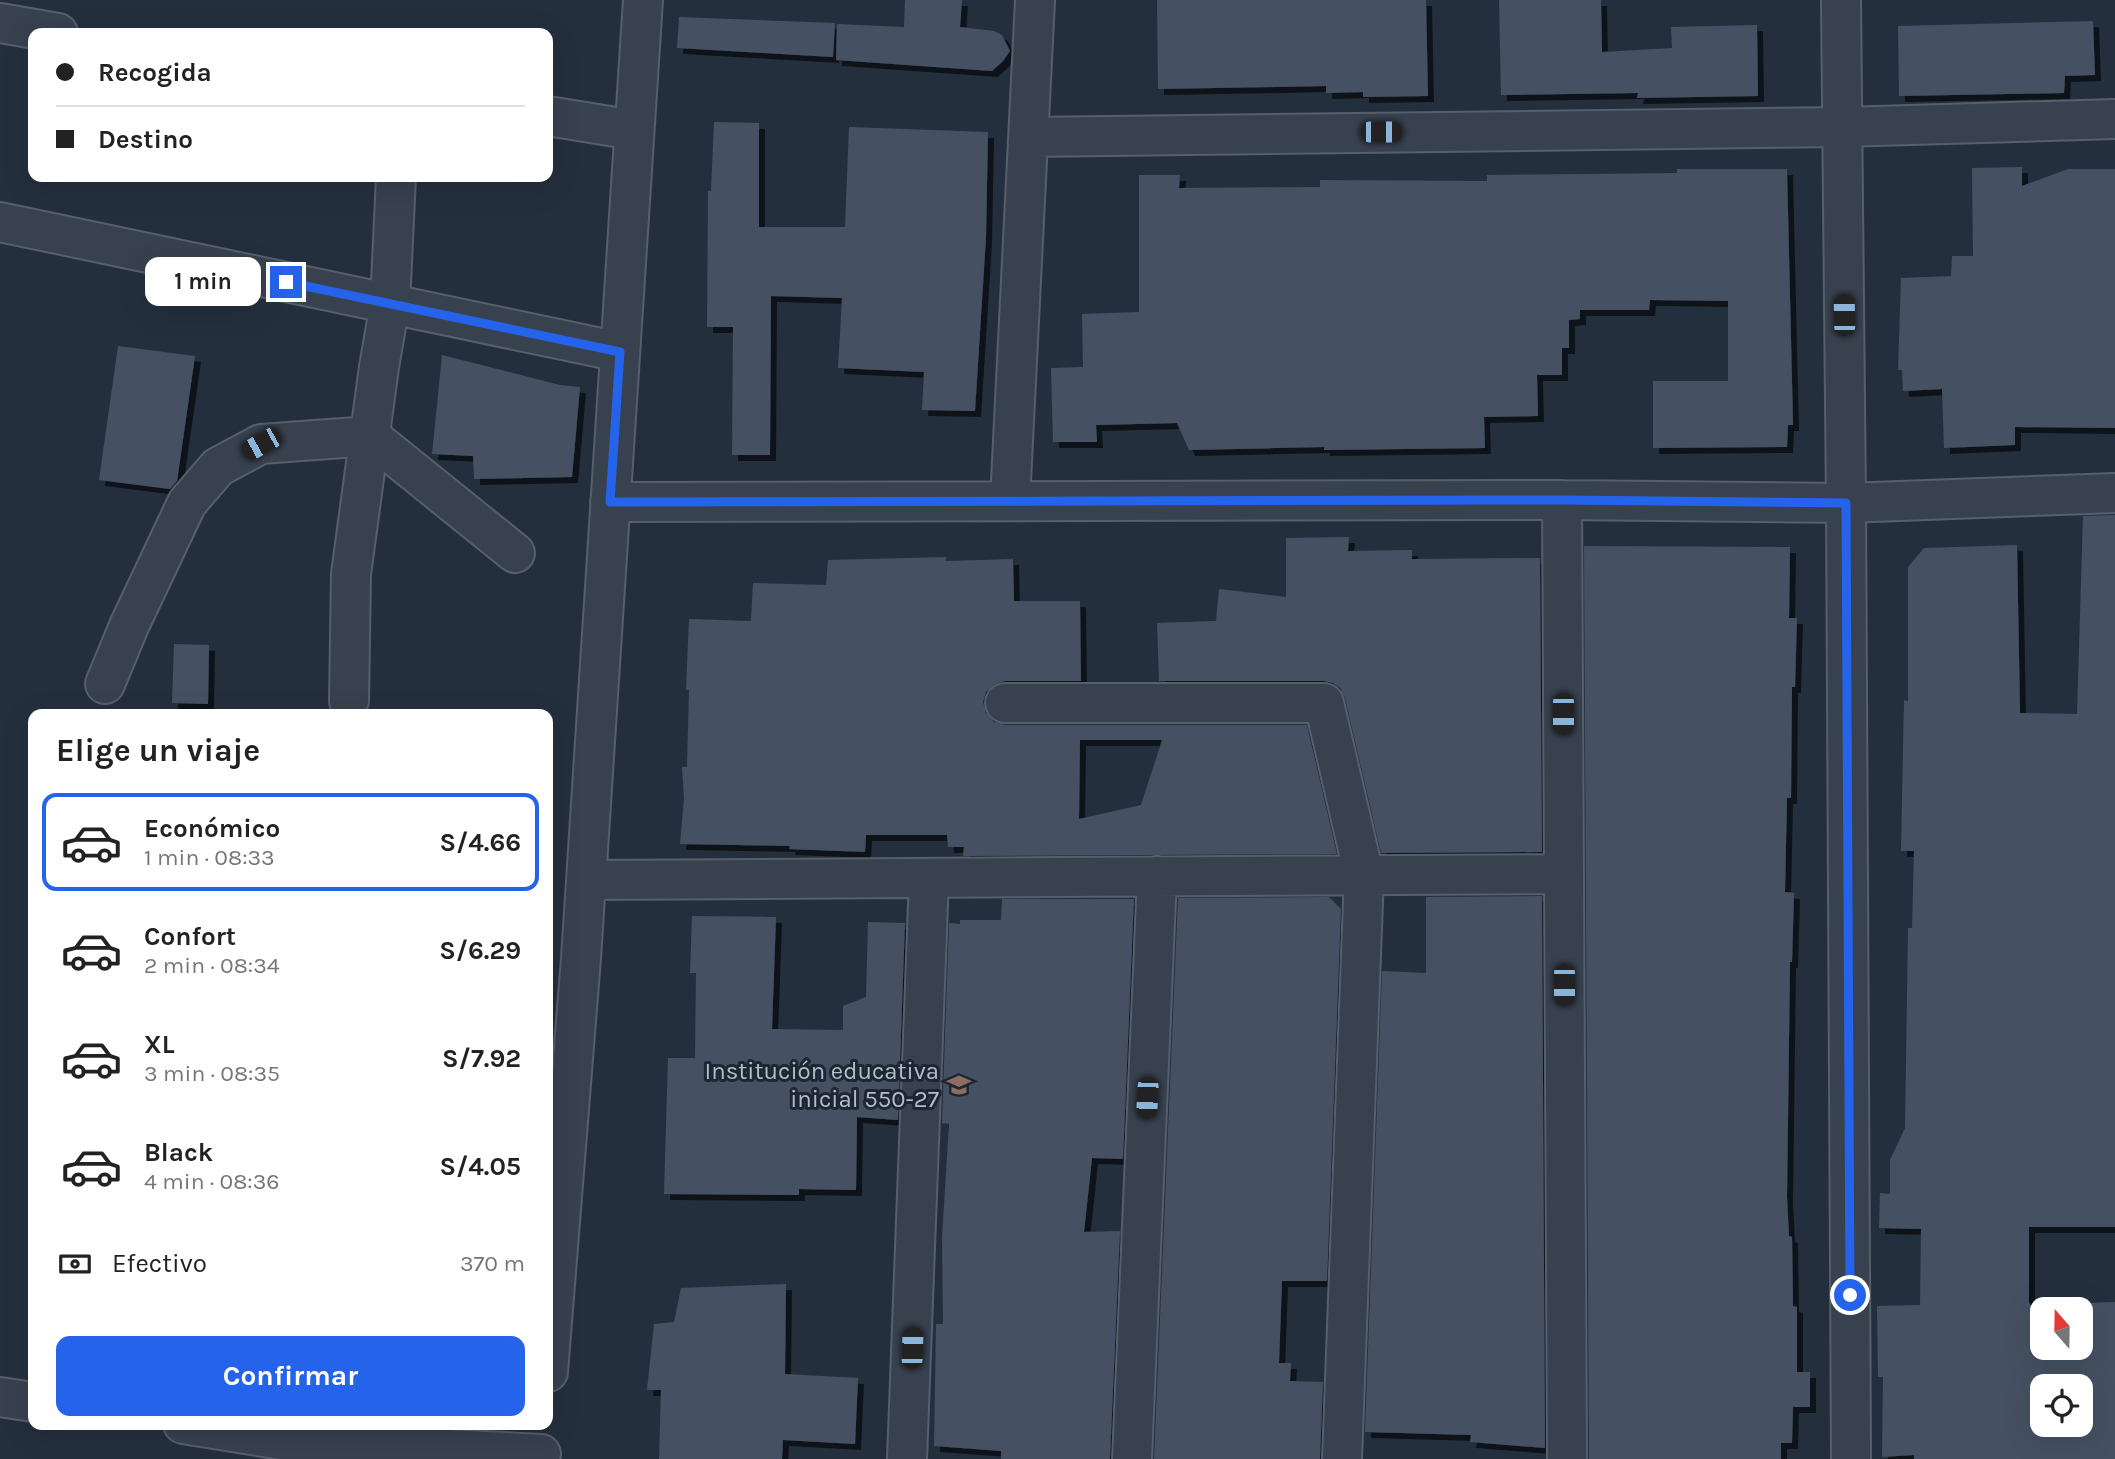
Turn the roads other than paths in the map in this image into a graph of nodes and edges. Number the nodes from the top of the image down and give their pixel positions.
1 (643, 0) edge
2 (1035, 0) edge
3 (1841, 0) edge
4 (0, 23) edge
5 (29, 28) edge
6 (553, 117) edge
7 (2115, 119) edge
8 (1842, 127) junction
9 (634, 130) junction
10 (1029, 137) junction
11 (396, 182) edge
12 (0, 222) edge
13 (390, 304) junction
14 (620, 352) junction
15 (370, 436) junction
16 (2115, 494) edge
17 (1562, 500) junction
18 (610, 502) junction
19 (1010, 502) junction
20 (1846, 503) junction
21 (515, 553) dead end
22 (105, 684) dead end
23 (349, 701) dead end
24 (1005, 703) dead end
25 (1563, 874) junction
26 (1364, 875) junction
27 (1157, 876) junction
28 (929, 878) junction
29 (586, 880) junction
30 (553, 1306) edge
31 (0, 1397) edge
32 (28, 1401) edge
33 (220, 1430) edge
34 (542, 1446) edge
35 (907, 1459) edge
36 (1132, 1459) edge
37 (1342, 1459) edge
38 (1567, 1459) edge
39 (1851, 1459) edge

1 - 9 street
2 - 10 street
3 - 8 street
4 - 5 street
6 - 9 street
7 - 8 street
8 - 10 street
8 - 20 street
9 - 14 street
10 - 19 street
11 - 13 street
12 - 13 street
13 - 14 street
13 - 15 street
14 - 18 street
15 - 21 street
15 - 22 street
15 - 23 street
16 - 20 street
17 - 19 street
17 - 20 street
17 - 25 street
18 - 19 street
18 - 29 street
20 - 39 street
24 - 26 street
25 - 26 street
25 - 38 street
26 - 27 street
26 - 37 street
27 - 28 street
27 - 36 street
28 - 29 street
28 - 35 street
29 - 30 street
31 - 32 street
33 - 34 street

